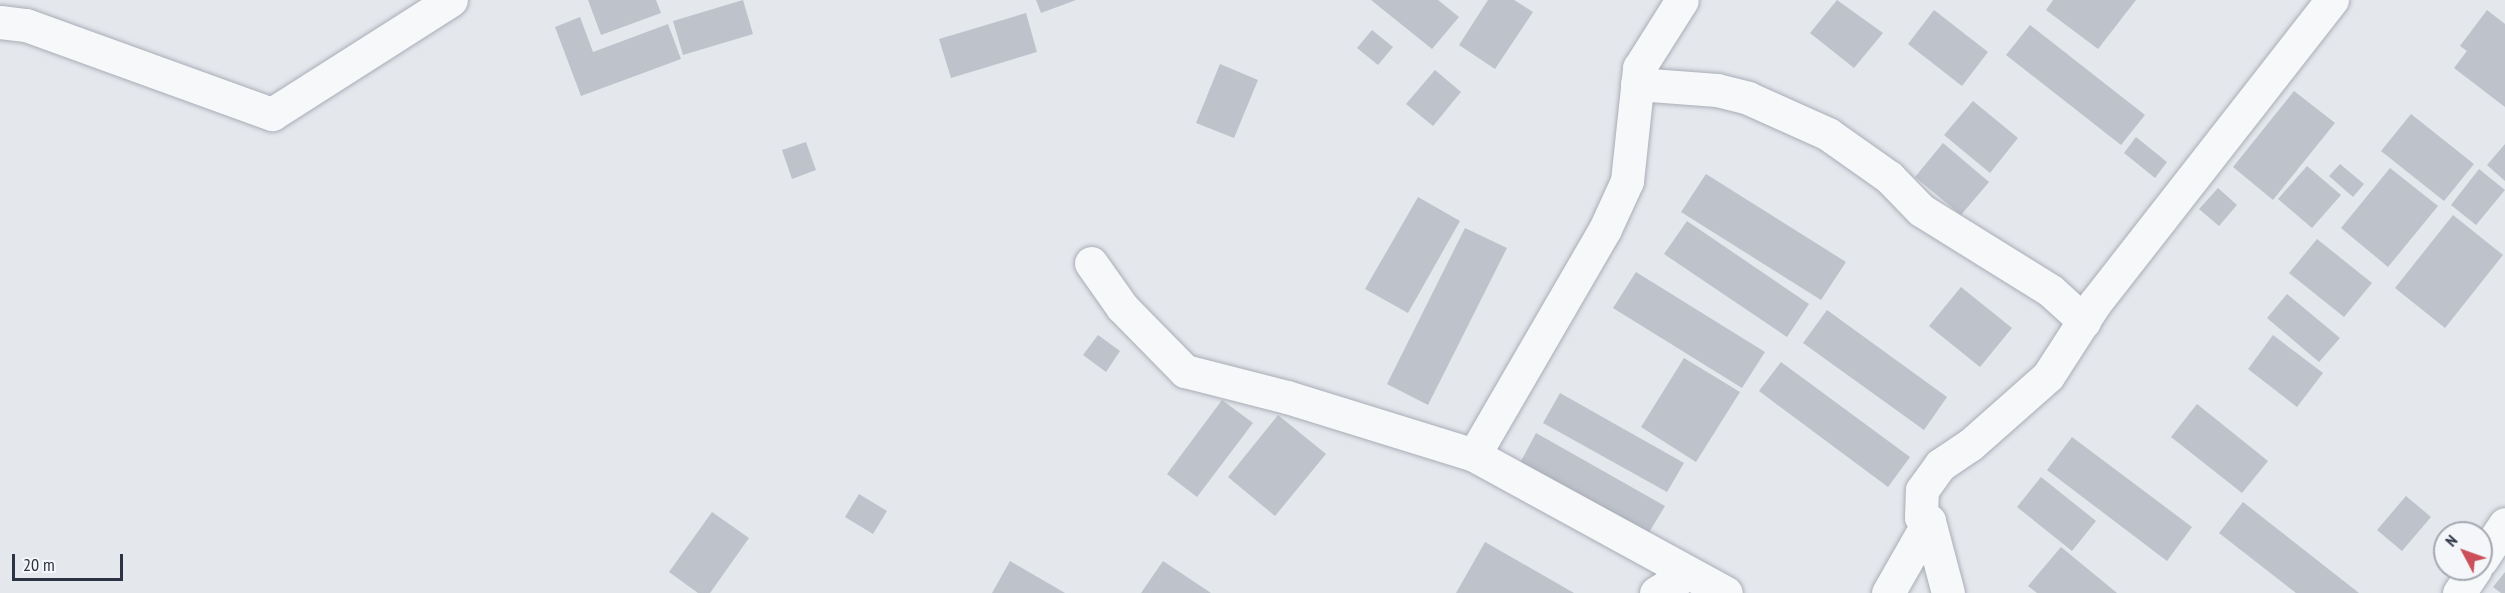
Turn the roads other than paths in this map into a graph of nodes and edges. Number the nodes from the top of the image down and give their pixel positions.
1 (451, 0) edge
2 (1682, 0) edge
3 (2332, 0) edge
4 (0, 22) edge
5 (1637, 84) junction
6 (1091, 263) dead end
7 (2084, 321) junction
8 (1474, 455) junction
9 (1929, 521) junction
10 (2505, 524) edge
11 (2493, 542) edge
12 (1688, 573) junction
13 (1656, 593) edge
14 (1726, 593) edge
15 (1888, 593) edge
16 (1948, 593) edge

1 - 4 street
2 - 5 street
3 - 7 street
5 - 7 street
5 - 8 street
6 - 8 street
7 - 9 street
8 - 12 street
9 - 15 street
9 - 16 street
10 - 11 street
12 - 13 street
12 - 14 street

